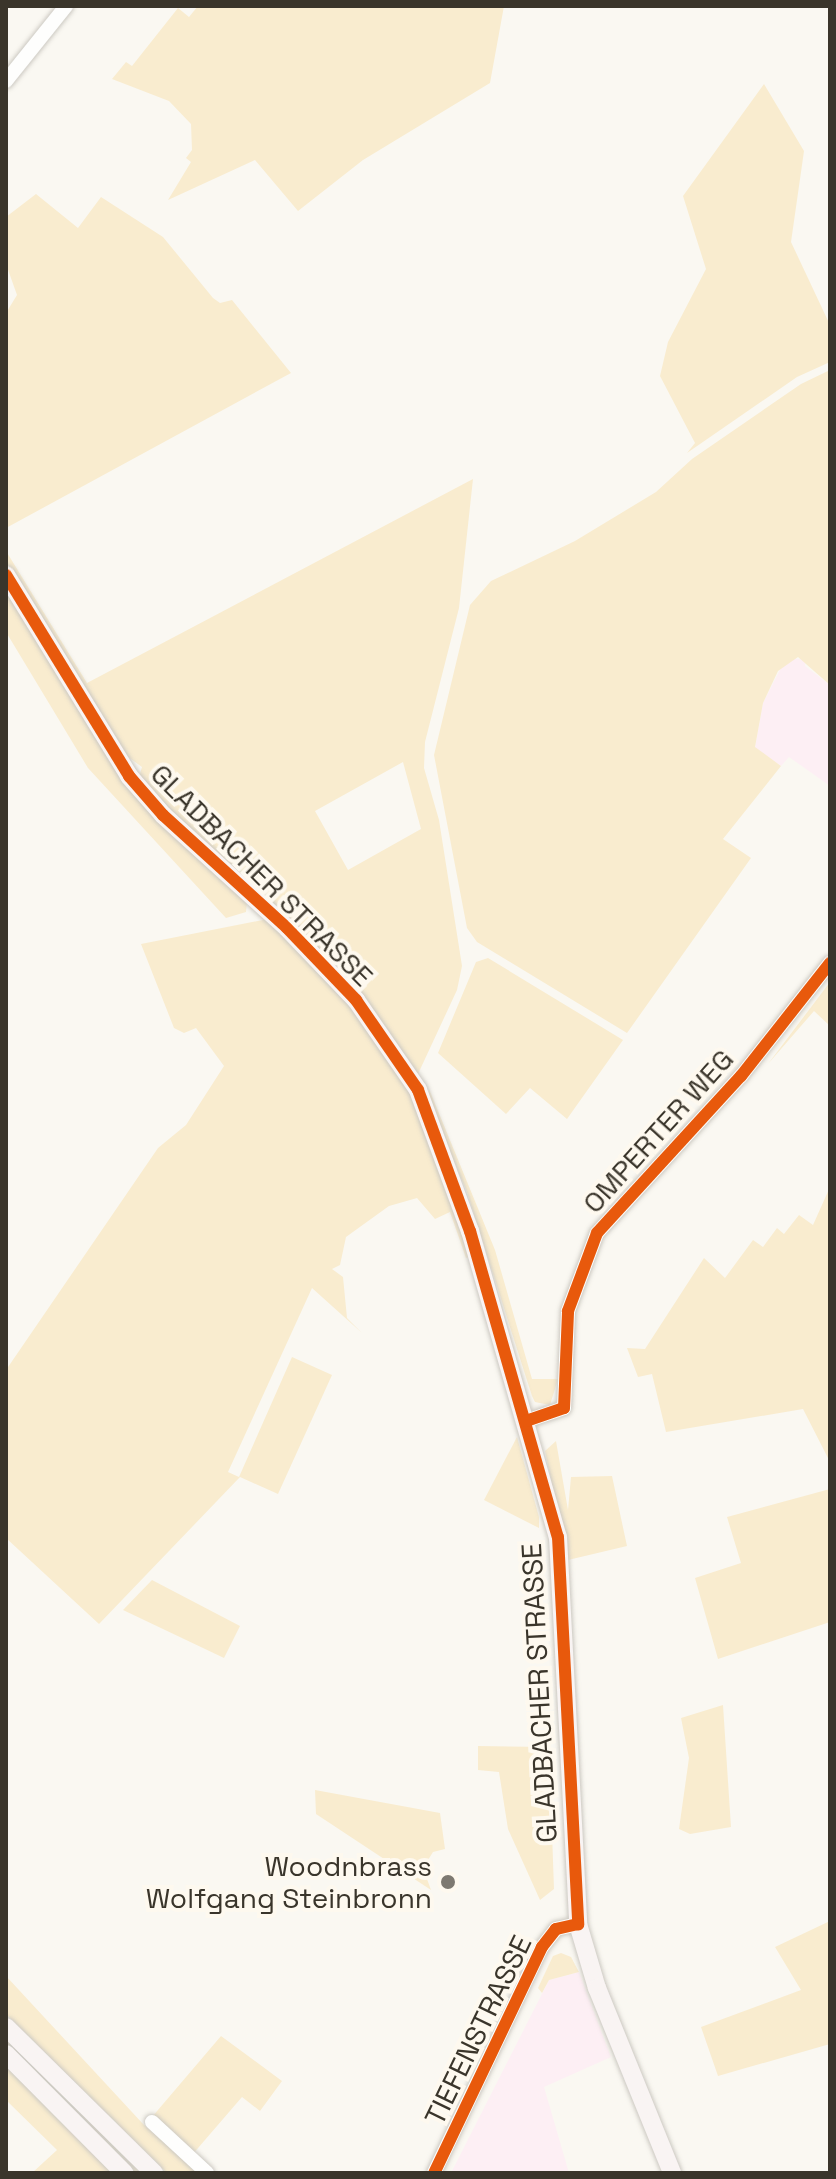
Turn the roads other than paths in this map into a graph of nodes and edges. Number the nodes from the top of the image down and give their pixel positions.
1 (66, 6) edge
2 (6, 81) edge
3 (6, 575) edge
4 (830, 963) edge
5 (526, 1421) junction
6 (578, 1924) junction
7 (6, 2027) edge
8 (6, 2054) edge
9 (152, 2122) dead end
10 (124, 2173) edge
11 (154, 2173) edge
12 (207, 2173) edge
13 (434, 2173) edge
14 (672, 2173) edge

1 - 2 street
3 - 5 main road, GLADBACHER STRASSE
4 - 5 street, OMPERTER WEG
5 - 6 main road, GLADBACHER STRASSE
6 - 13 street, TIEFENSTRASSE
6 - 14 main road, GLADBACHER STRASSE
7 - 11 main road
8 - 10 main road
9 - 12 street

